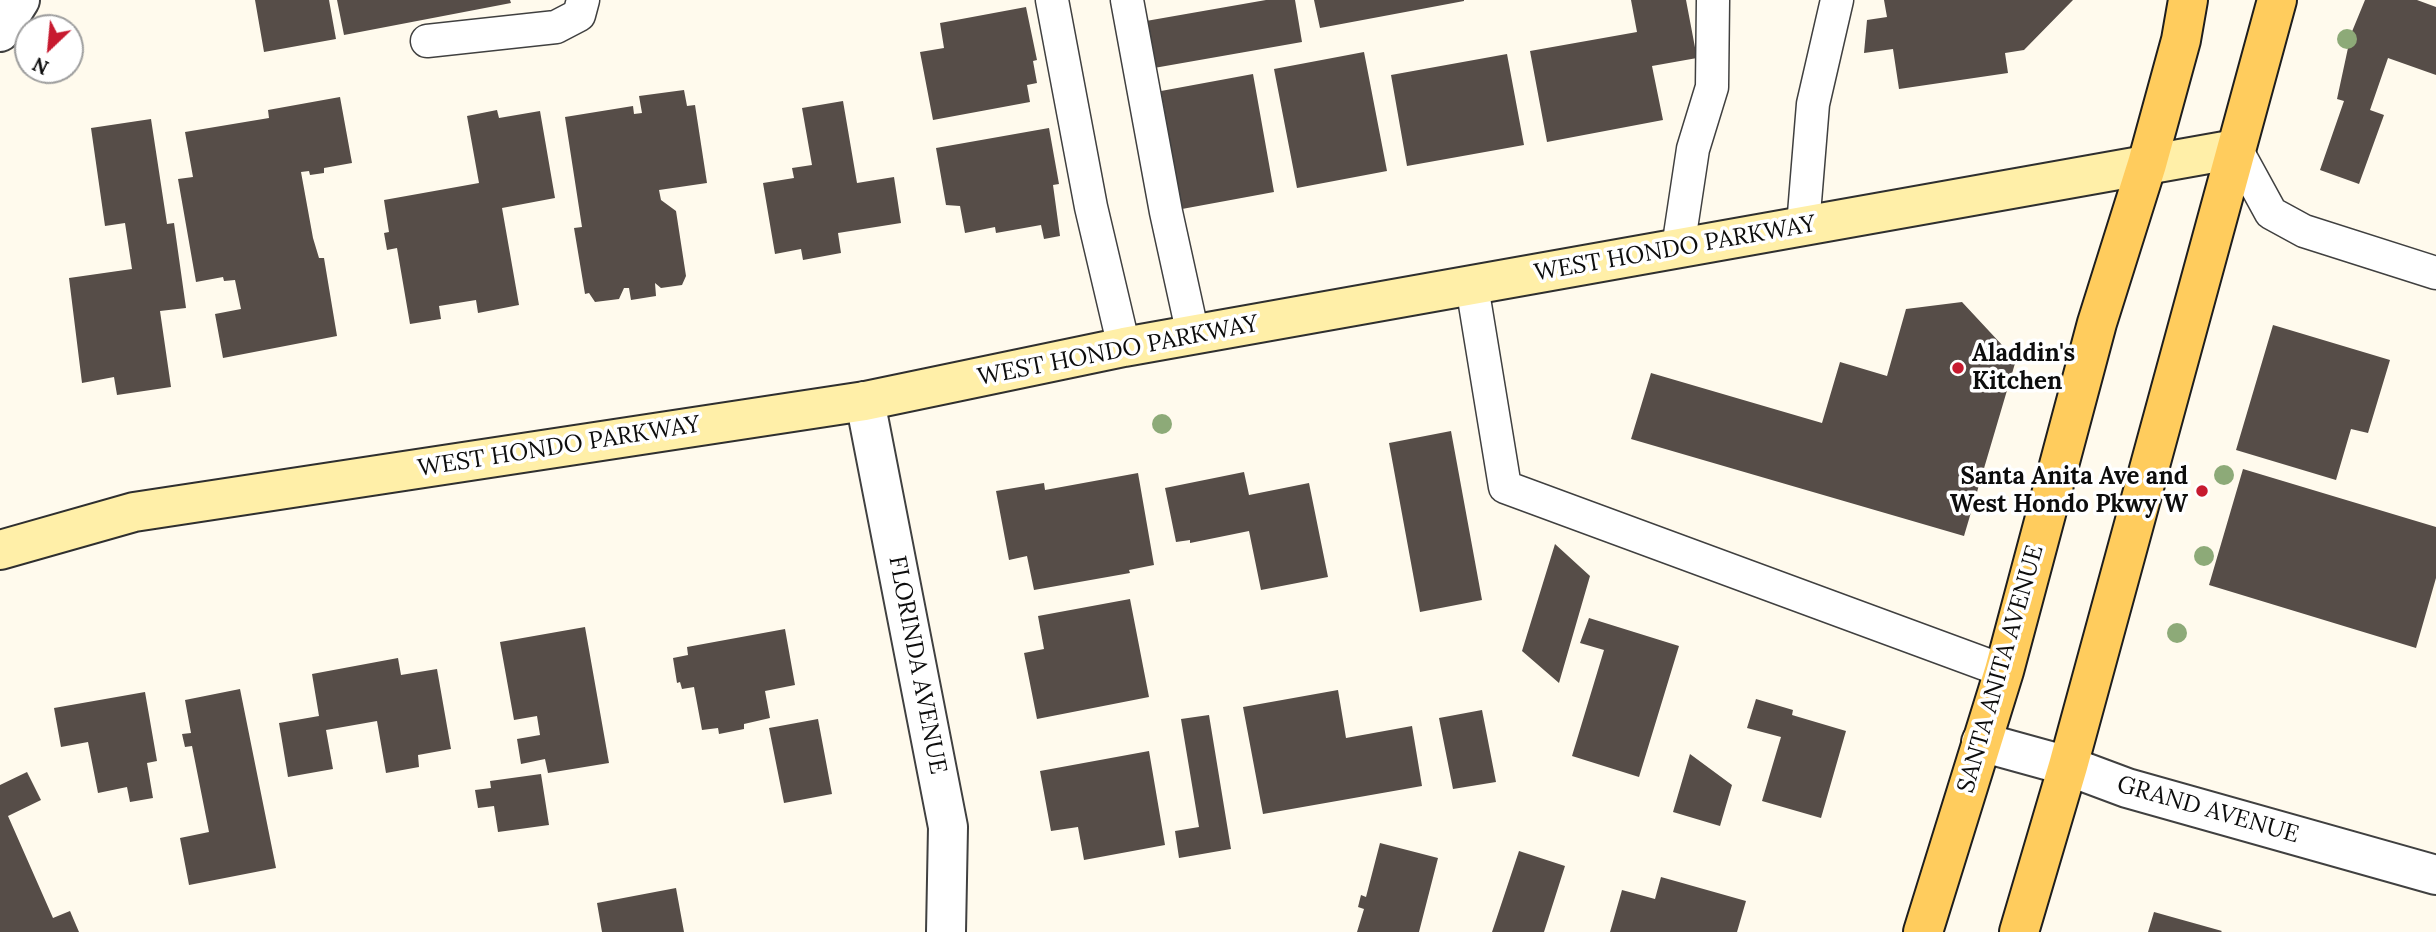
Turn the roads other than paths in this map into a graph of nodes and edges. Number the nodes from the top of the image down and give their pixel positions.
1 (20, 0) edge
2 (583, 0) edge
3 (1052, 0) edge
4 (1127, 0) edge
5 (1713, 0) edge
6 (1837, 0) edge
7 (2188, 0) edge
8 (2277, 0) edge
9 (0, 32) edge
10 (427, 41) dead end
11 (2236, 149) junction
12 (2147, 164) junction
13 (1803, 226) junction
14 (1678, 248) junction
15 (2436, 273) edge
16 (1472, 286) junction
17 (1193, 335) junction
18 (1124, 347) junction
19 (865, 401) junction
20 (0, 550) edge
21 (2004, 671) junction
22 (1981, 742) junction
23 (2068, 766) junction
24 (2436, 875) edge
25 (946, 932) edge
26 (1923, 932) edge
27 (2019, 932) edge

1 - 9 street
2 - 10 lane
3 - 18 lane
4 - 17 lane
5 - 14 lane
6 - 13 lane
7 - 12 main road, SANTA ANITA AVENUE
8 - 11 main road
11 - 12 street, WEST HONDO PARKWAY
11 - 15 lane
11 - 23 main road
12 - 13 street, WEST HONDO PARKWAY
12 - 21 main road, SANTA ANITA AVENUE
13 - 14 street, WEST HONDO PARKWAY
14 - 16 street, WEST HONDO PARKWAY
16 - 17 street, WEST HONDO PARKWAY
16 - 21 lane
17 - 18 street, WEST HONDO PARKWAY
18 - 19 street, WEST HONDO PARKWAY
19 - 20 street, WEST HONDO PARKWAY
19 - 25 street, FLORINDA AVENUE
21 - 22 main road, SANTA ANITA AVENUE
22 - 23 street, GRAND AVENUE
22 - 26 main road, SANTA ANITA AVENUE
23 - 24 street, GRAND AVENUE
23 - 27 main road

